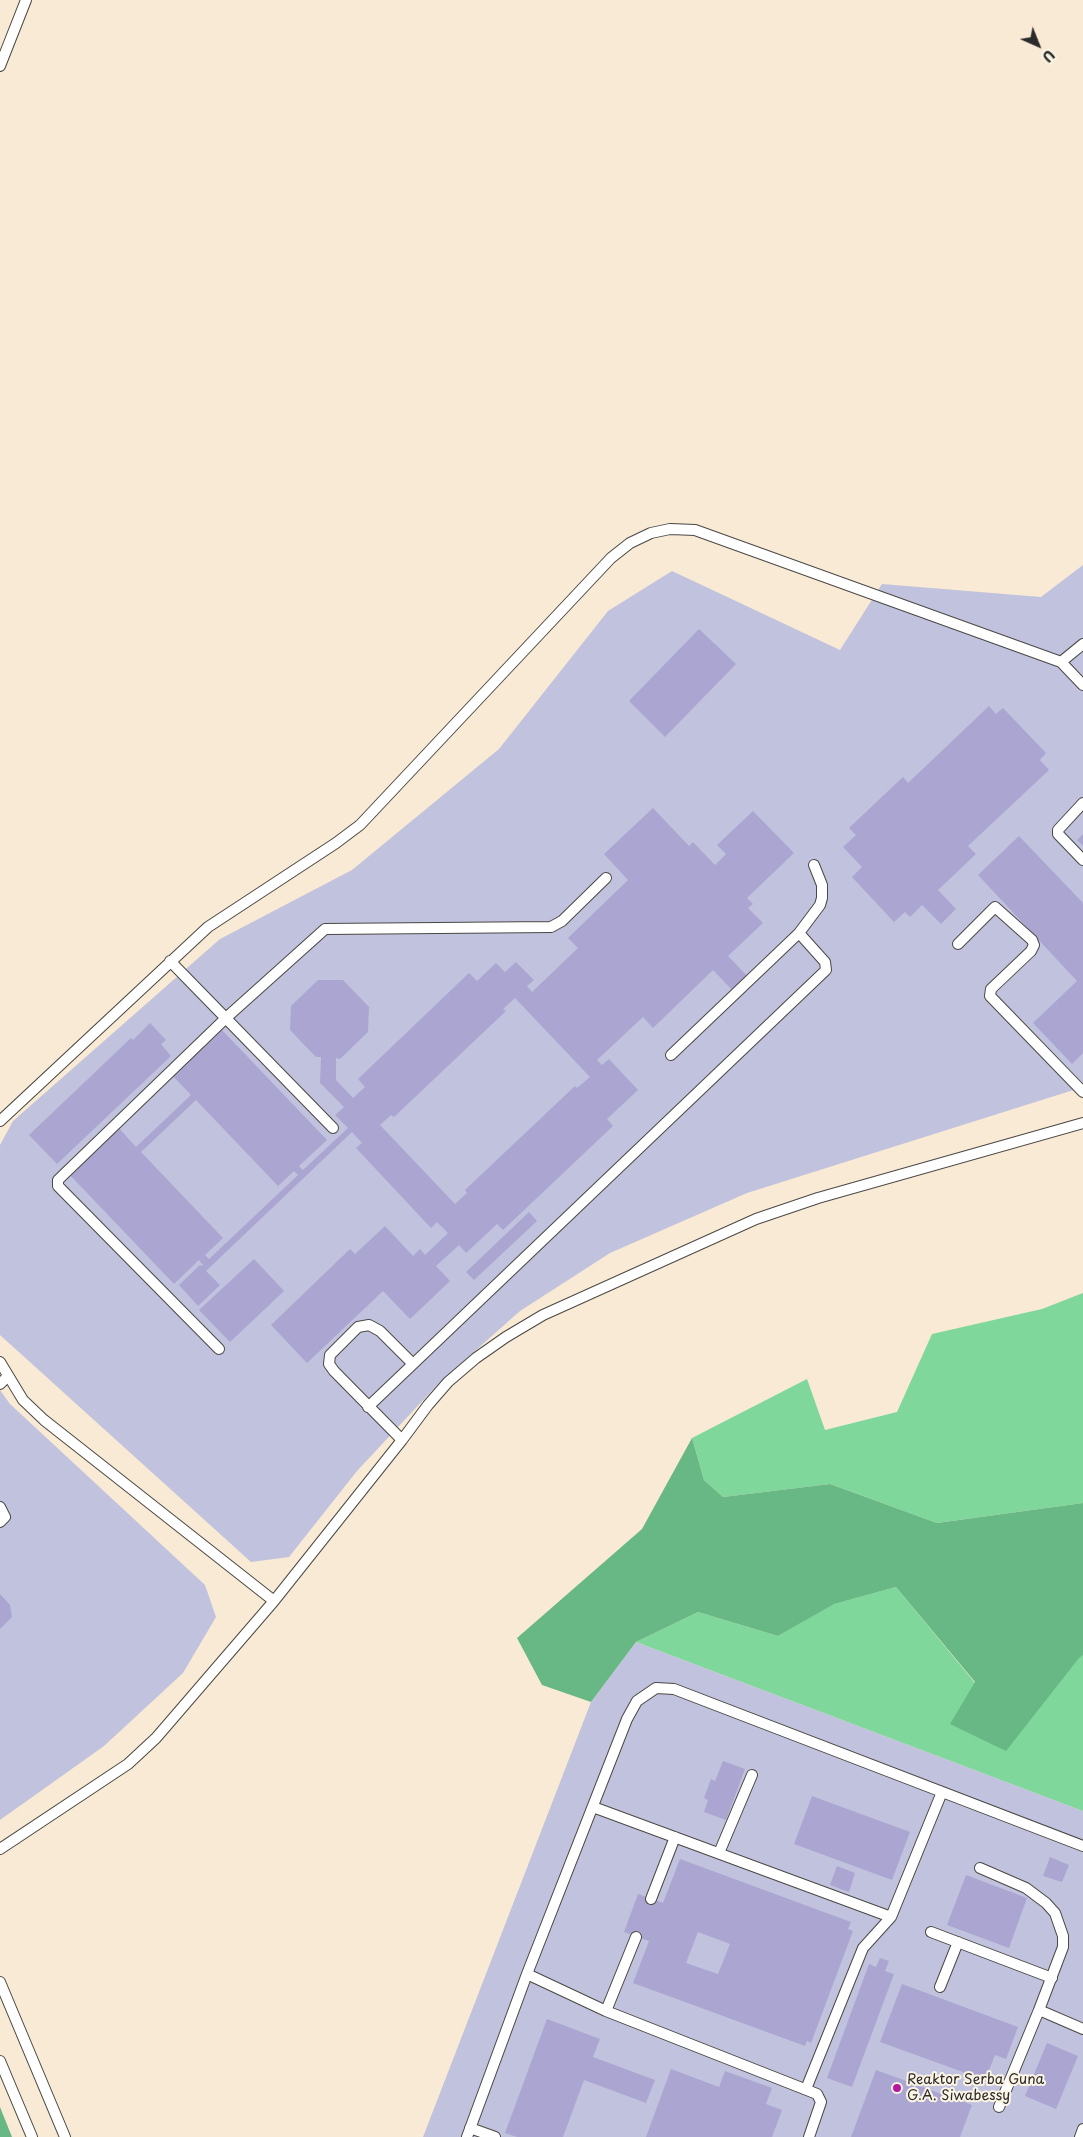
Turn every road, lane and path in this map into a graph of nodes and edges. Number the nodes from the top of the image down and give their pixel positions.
1 (26, 0) edge
2 (0, 66) edge
3 (1083, 644) edge
4 (1062, 662) junction
5 (1083, 686) edge
6 (1083, 803) edge
7 (1083, 860) edge
8 (814, 865) dead end
9 (606, 878) dead end
10 (799, 933) junction
11 (958, 944) dead end
12 (170, 961) junction
13 (227, 1017) junction
14 (670, 1055) dead end
15 (1083, 1092) edge
16 (0, 1121) edge
17 (1083, 1123) edge
18 (333, 1128) dead end
19 (218, 1349) dead end
20 (0, 1362) edge
21 (413, 1364) junction
22 (4, 1380) edge
23 (368, 1407) junction
24 (402, 1440) junction
25 (0, 1507) edge
26 (0, 1522) edge
27 (274, 1601) junction
28 (752, 1775) dead end
29 (942, 1792) junction
30 (593, 1806) junction
31 (675, 1837) junction
32 (1083, 1846) edge
33 (0, 1849) edge
34 (718, 1853) junction
35 (980, 1868) dead end
36 (651, 1899) dead end
37 (891, 1918) junction
38 (931, 1932) dead end
39 (636, 1937) dead end
40 (958, 1942) junction
41 (527, 1974) junction
42 (1052, 1978) junction
43 (0, 1982) edge
44 (940, 1987) dead end
45 (1039, 2010) junction
46 (606, 2011) junction
47 (1083, 2028) edge
48 (0, 2061) edge
49 (806, 2089) junction
50 (999, 2107) dead end
51 (1083, 2128) edge
52 (469, 2132) edge
53 (32, 2137) edge
54 (65, 2137) edge
55 (495, 2137) edge
56 (809, 2137) edge
57 (1080, 2137) edge

1 - 2 lane
3 - 4 lane
4 - 5 lane
4 - 12 lane
6 - 7 lane
8 - 10 lane
9 - 13 lane
10 - 14 lane
10 - 21 lane
11 - 15 lane
12 - 13 lane
12 - 16 lane
13 - 18 lane
13 - 19 lane
17 - 24 lane
20 - 22 lane
21 - 23 lane
21 - 23 lane
22 - 27 lane
23 - 24 lane
24 - 27 lane
25 - 26 lane
27 - 33 lane
28 - 34 lane
29 - 30 lane
29 - 32 lane
29 - 37 lane
30 - 31 lane
30 - 41 lane
31 - 34 lane
31 - 36 lane
34 - 37 lane
35 - 42 lane
37 - 49 lane
38 - 40 lane
39 - 46 lane
40 - 42 lane
40 - 44 lane
41 - 46 lane
41 - 52 lane
42 - 45 lane
43 - 54 lane
45 - 47 lane
45 - 50 lane
46 - 49 lane
48 - 53 lane
49 - 56 lane
51 - 57 lane
52 - 55 lane

